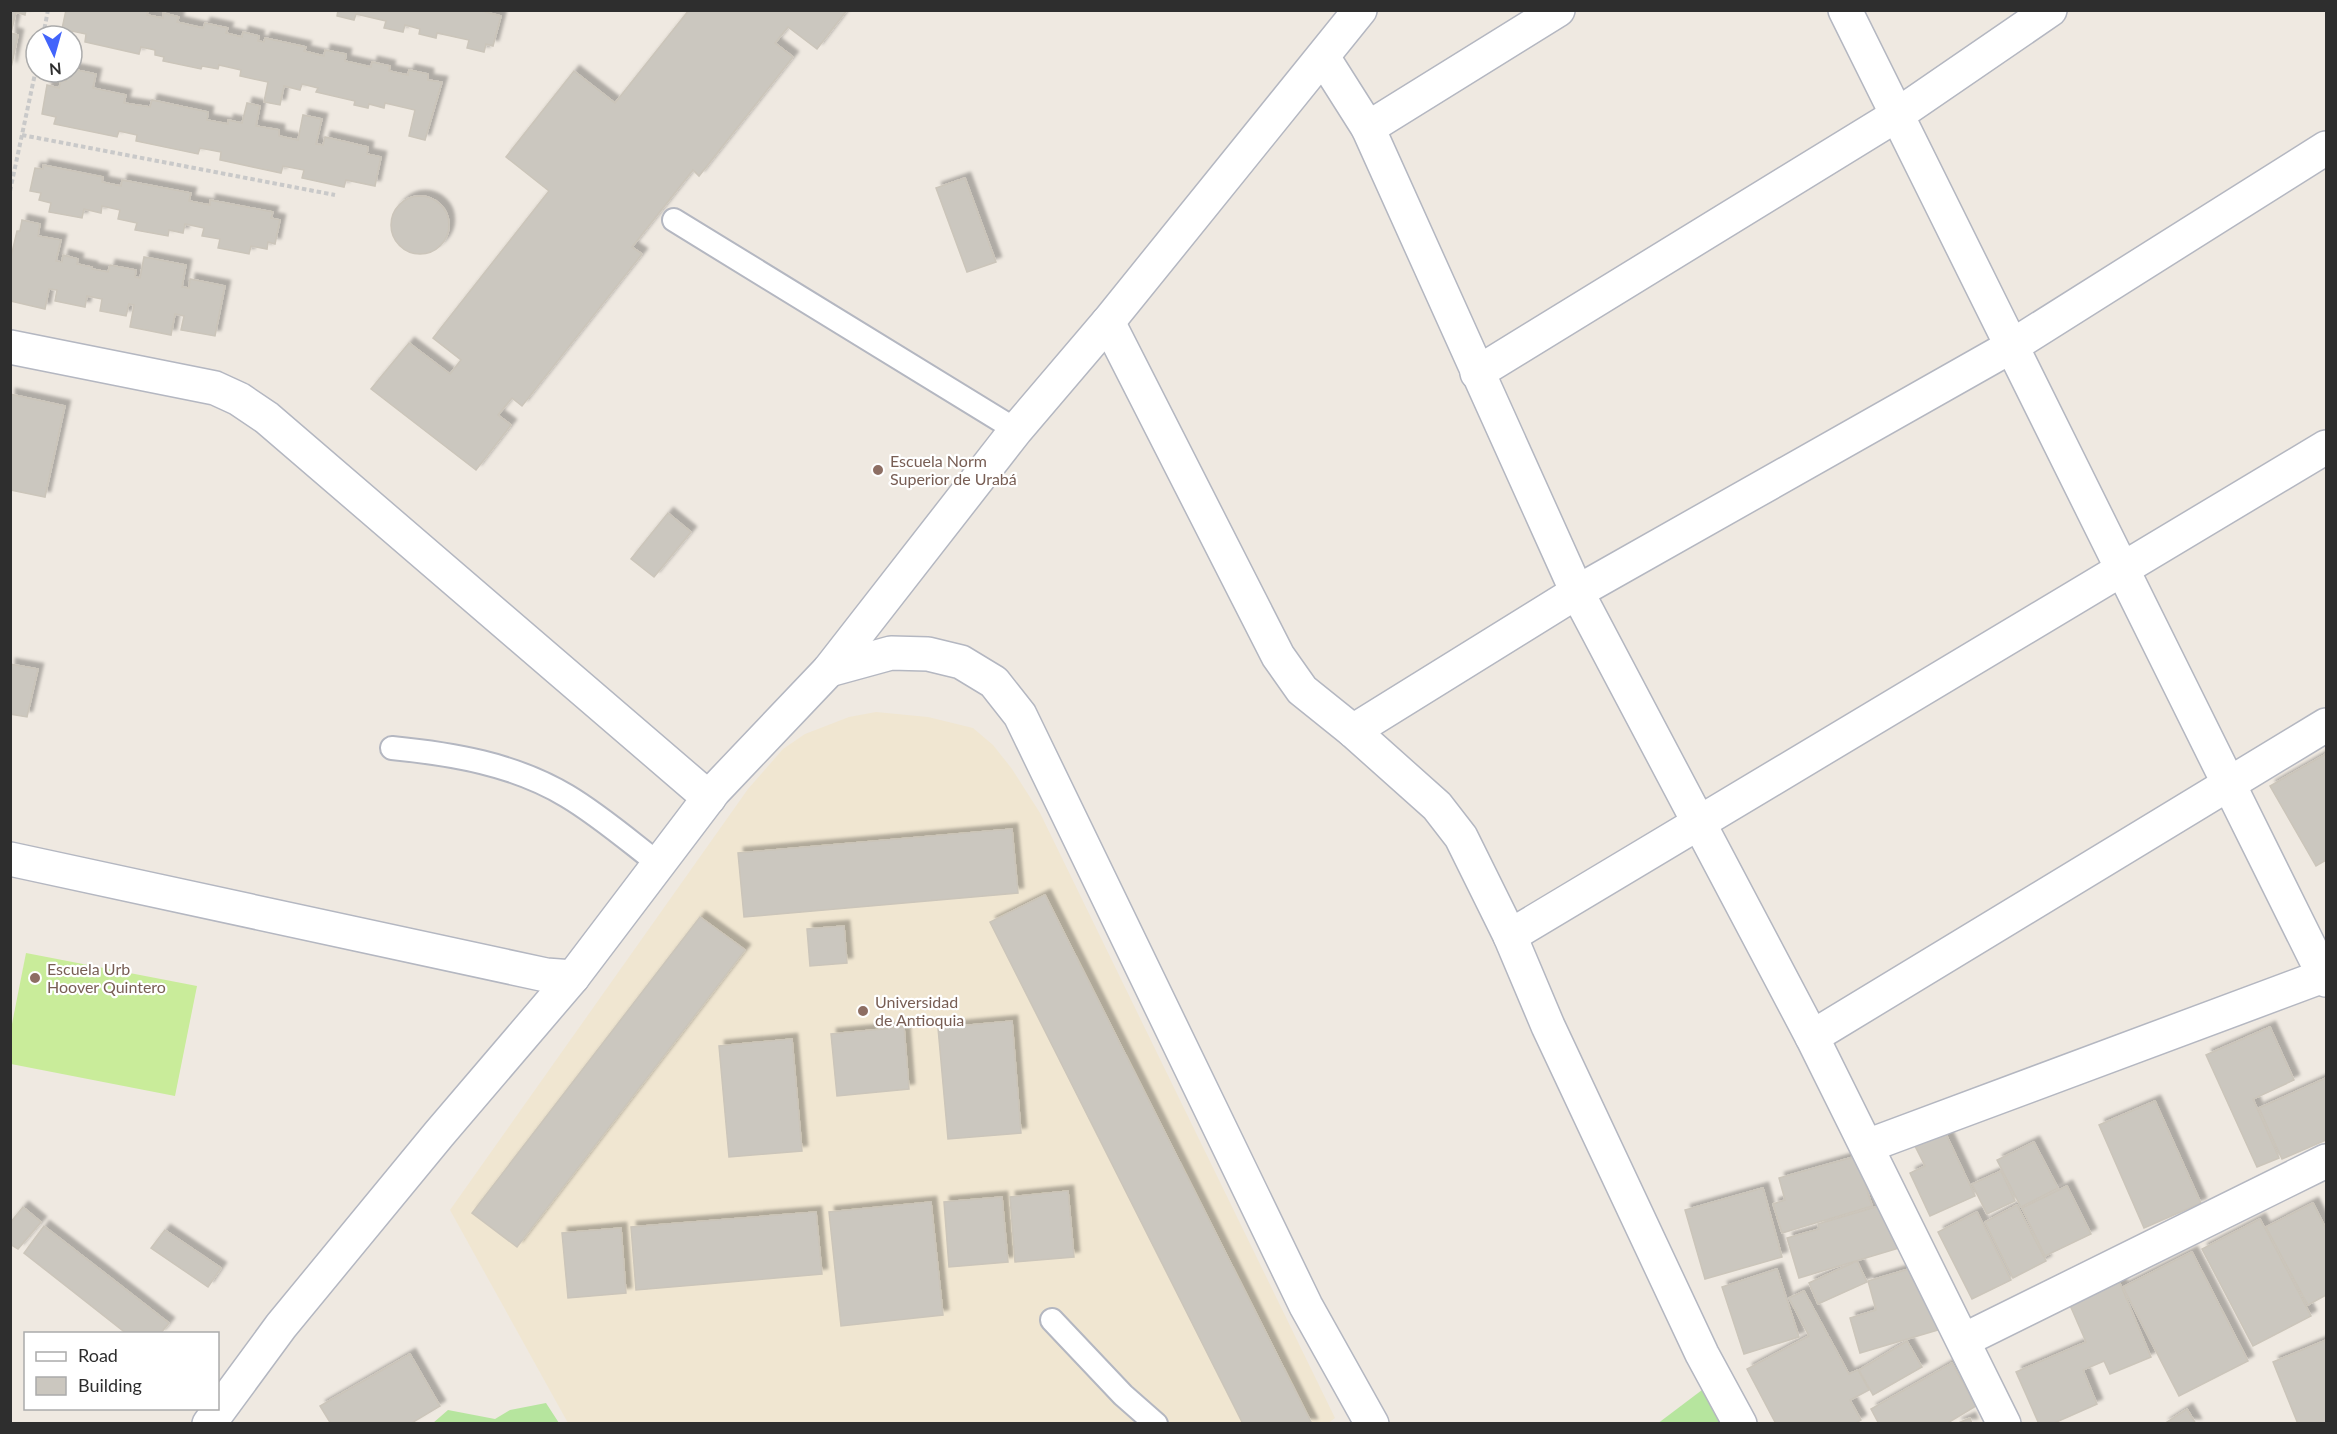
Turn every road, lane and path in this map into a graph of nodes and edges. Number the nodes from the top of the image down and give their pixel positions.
1 (1360, 10) edge
2 (1558, 10) edge
3 (1845, 10) edge
4 (2050, 10) edge
5 (1323, 57) junction
6 (33, 84) edge
7 (1897, 115) junction
8 (1368, 128) junction
9 (22, 135) junction
10 (2326, 148) edge
11 (10, 192) edge
12 (334, 195) dead end
13 (674, 220) dead end
14 (1108, 322) junction
15 (2012, 345) junction
16 (10, 347) edge
17 (1477, 373) junction
18 (1016, 430) junction
19 (2326, 447) edge
20 (2123, 570) junction
21 (1577, 592) junction
22 (829, 670) junction
23 (2326, 725) edge
24 (1353, 731) junction
25 (392, 748) dead end
26 (2230, 785) junction
27 (709, 798) junction
28 (1698, 824) junction
29 (10, 859) edge
30 (660, 864) junction
31 (1510, 936) junction
32 (573, 977) junction
33 (2326, 977) edge
34 (1812, 1037) junction
35 (1867, 1146) junction
36 (2326, 1161) edge
37 (1052, 1320) dead end
38 (1964, 1340) junction
39 (1370, 1423) edge
40 (209, 1424) edge
41 (1156, 1424) edge
42 (1740, 1424) edge
43 (2004, 1424) edge

1 - 5 street
2 - 8 street
3 - 7 street
4 - 7 street
5 - 8 street
5 - 14 street
6 - 9 path
7 - 15 street
7 - 17 street
8 - 17 street
9 - 11 path
9 - 12 path
10 - 15 street
13 - 18 lane
14 - 18 street
14 - 24 street
15 - 20 street
15 - 21 street
16 - 27 street
17 - 21 street
18 - 22 street
19 - 20 street
20 - 26 street
20 - 28 street
21 - 24 street
21 - 28 street
22 - 27 street
22 - 39 street
23 - 26 street
24 - 31 street
25 - 30 lane
26 - 33 street
26 - 34 street
27 - 30 street
28 - 31 street
28 - 34 street
29 - 32 street
30 - 32 street
31 - 42 street
32 - 40 street
33 - 35 street
34 - 35 street
35 - 38 street
36 - 38 street
37 - 41 lane
38 - 43 street

